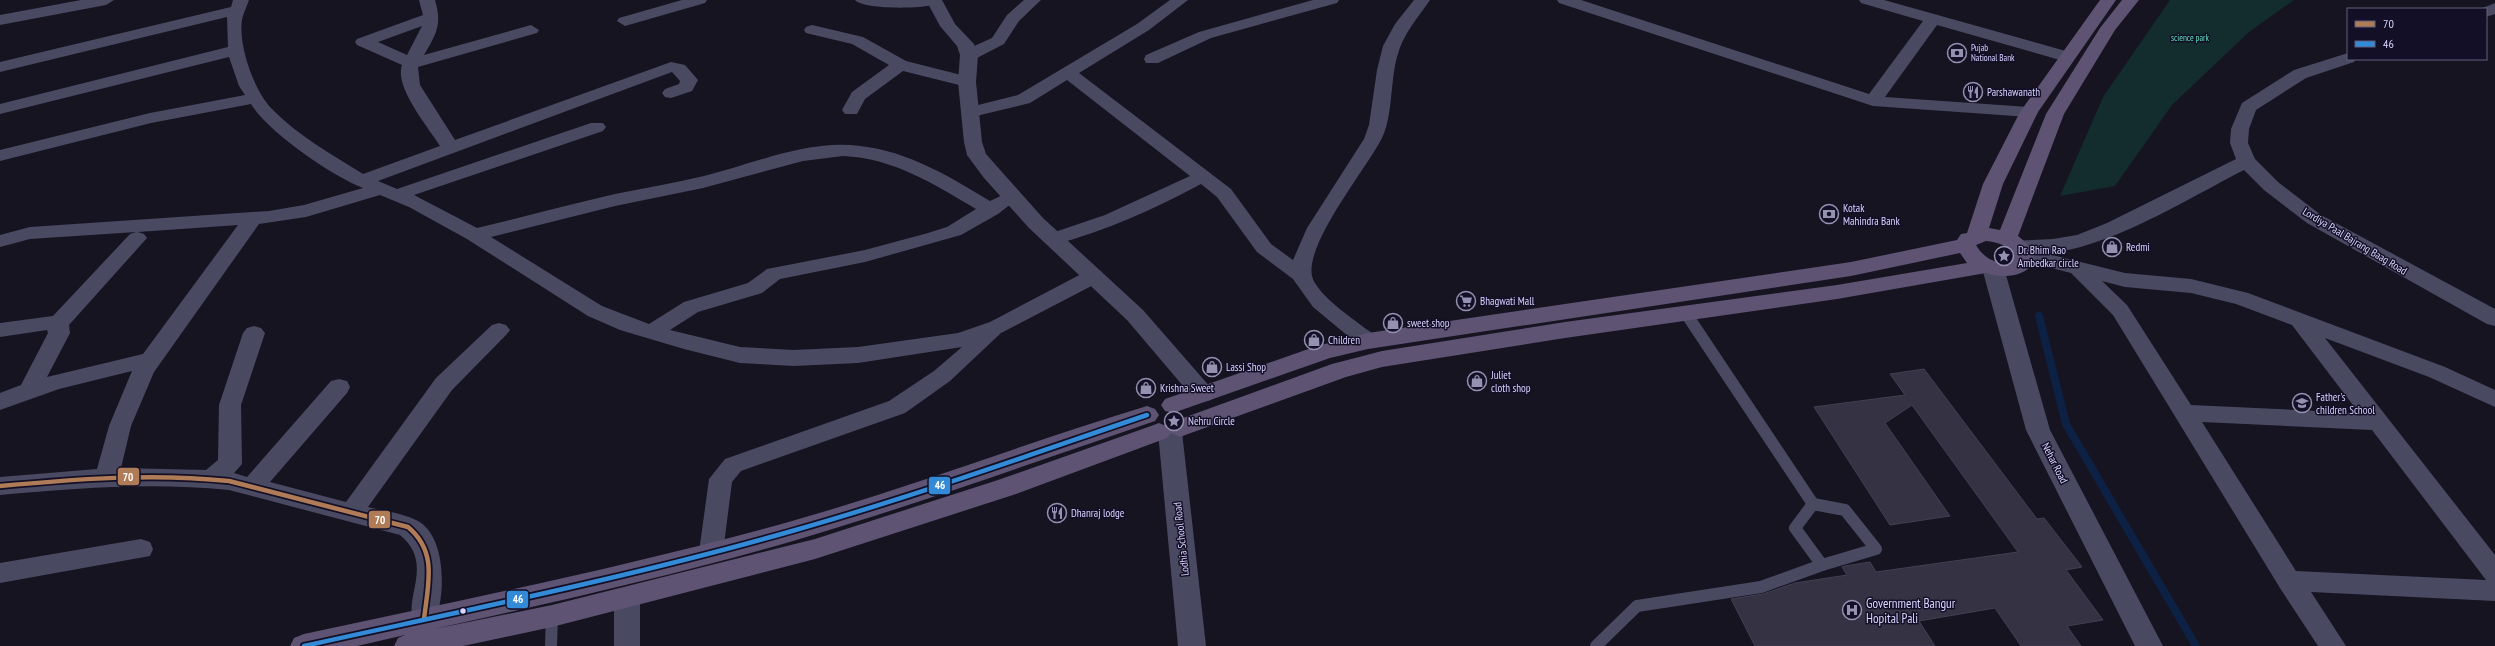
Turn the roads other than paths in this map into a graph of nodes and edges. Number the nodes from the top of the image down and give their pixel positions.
1 (106, 0) edge
2 (426, 0) edge
3 (699, 0) edge
4 (863, 0) edge
5 (1033, 0) edge
6 (1180, 0) edge
7 (1330, 0) edge
8 (1422, 0) edge
9 (1565, 0) edge
10 (1867, 0) edge
11 (2108, 0) edge
12 (2131, 0) edge
13 (934, 1) edge
14 (239, 5) edge
15 (432, 17) junction
16 (1933, 19) junction
17 (0, 20) edge
18 (625, 21) dead end
19 (531, 30) dead end
20 (812, 30) dead end
21 (237, 50) junction
22 (969, 55) junction
23 (2067, 57) junction
24 (2347, 58) edge
25 (1152, 59) dead end
26 (412, 63) junction
27 (900, 65) junction
28 (0, 67) edge
29 (1067, 72) junction
30 (967, 82) junction
31 (671, 93) dead end
32 (256, 98) junction
33 (1873, 100) junction
34 (0, 109) edge
35 (851, 110) dead end
36 (972, 112) junction
37 (2030, 112) junction
38 (596, 127) dead end
39 (450, 147) junction
40 (0, 156) edge
41 (2246, 161) junction
42 (1204, 176) junction
43 (361, 181) junction
44 (390, 192) junction
45 (1011, 197) junction
46 (991, 210) junction
47 (253, 218) junction
48 (474, 235) junction
49 (137, 238) dead end
50 (1053, 239) junction
51 (1971, 240) junction
52 (0, 241) edge
53 (2017, 247) junction
54 (1300, 264) junction
55 (1990, 267) junction
56 (2079, 270) junction
57 (1094, 276) junction
58 (1679, 304) junction
59 (2297, 318) junction
60 (2495, 319) edge
61 (58, 324) junction
62 (997, 328) junction
63 (0, 330) edge
64 (499, 330) dead end
65 (652, 332) junction
66 (254, 333) dead end
67 (1368, 341) junction
68 (150, 360) junction
69 (339, 387) dead end
70 (29, 390) junction
71 (1203, 394) junction
72 (2495, 399) edge
73 (0, 402) edge
74 (2184, 413) junction
75 (2378, 422) junction
76 (1164, 427) junction
77 (106, 479) junction
78 (212, 479) junction
79 (0, 486) edge
80 (252, 487) junction
81 (1813, 504) junction
82 (351, 513) junction
83 (142, 549) dead end
84 (711, 552) junction
85 (1822, 565) junction
86 (0, 573) edge
87 (2495, 573) edge
88 (2289, 581) junction
89 (2495, 591) edge
90 (627, 598) junction
91 (552, 616) junction
92 (424, 619) junction
93 (304, 646) edge
94 (408, 646) edge
95 (551, 646) edge
96 (627, 646) edge
97 (1192, 646) edge
98 (1596, 646) edge
99 (2149, 646) edge
100 (2333, 646) edge

1 - 17 street
2 - 15 street
3 - 18 street
4 - 13 street
5 - 22 street
6 - 29 street
7 - 25 street
8 - 54 street
9 - 33 street
10 - 16 street
11 - 23 main road
12 - 53 main road
13 - 22 street
14 - 21 street
14 - 28 street
15 - 26 street
15 - 26 street
16 - 23 street
16 - 33 street
19 - 26 street
20 - 27 street
21 - 32 street
21 - 34 street
22 - 30 street
23 - 37 main road
24 - 41 street, Lordiya Paal Bajrang Baag Road
26 - 39 street
27 - 30 street
27 - 35 street
29 - 36 street
29 - 42 street
30 - 36 street
31 - 39 street
32 - 40 street
32 - 43 street
33 - 37 street
36 - 45 street
37 - 51 main road
38 - 44 street
39 - 43 street
41 - 53 street
41 - 60 street, Lordiya Paal Bajrang Baag Road
42 - 50 street
42 - 54 street
43 - 44 street
44 - 47 street
44 - 48 street
45 - 46 street
45 - 50 street
46 - 48 street
46 - 65 street
47 - 52 street
47 - 68 street
48 - 65 street
49 - 61 street
50 - 57 street
51 - 53 main road
51 - 55 main road
51 - 58 main road
53 - 55 main road
53 - 56 street
54 - 67 street
55 - 58 main road
55 - 99 street, Nehar Road
56 - 59 street
56 - 74 street
57 - 62 street
57 - 71 street
58 - 67 main road
58 - 76 main road
58 - 81 lane
59 - 72 street
59 - 75 street
61 - 63 street
61 - 70 street
62 - 65 street
62 - 84 street
64 - 82 street
66 - 78 street
67 - 71 main road
68 - 70 street
68 - 77 street
69 - 80 street
70 - 73 street
71 - 76 main road
74 - 75 street
74 - 88 street
75 - 87 street
76 - 84 main road
76 - 90 main road
76 - 97 street, Lodhia School Road
77 - 78 street
77 - 79 street
78 - 80 street
80 - 82 street
81 - 85 lane
81 - 85 lane
82 - 92 street
83 - 86 street
84 - 92 main road
85 - 98 lane
88 - 89 street
88 - 100 street
90 - 91 main road
90 - 96 street
91 - 94 main road
91 - 95 lane
92 - 93 main road

